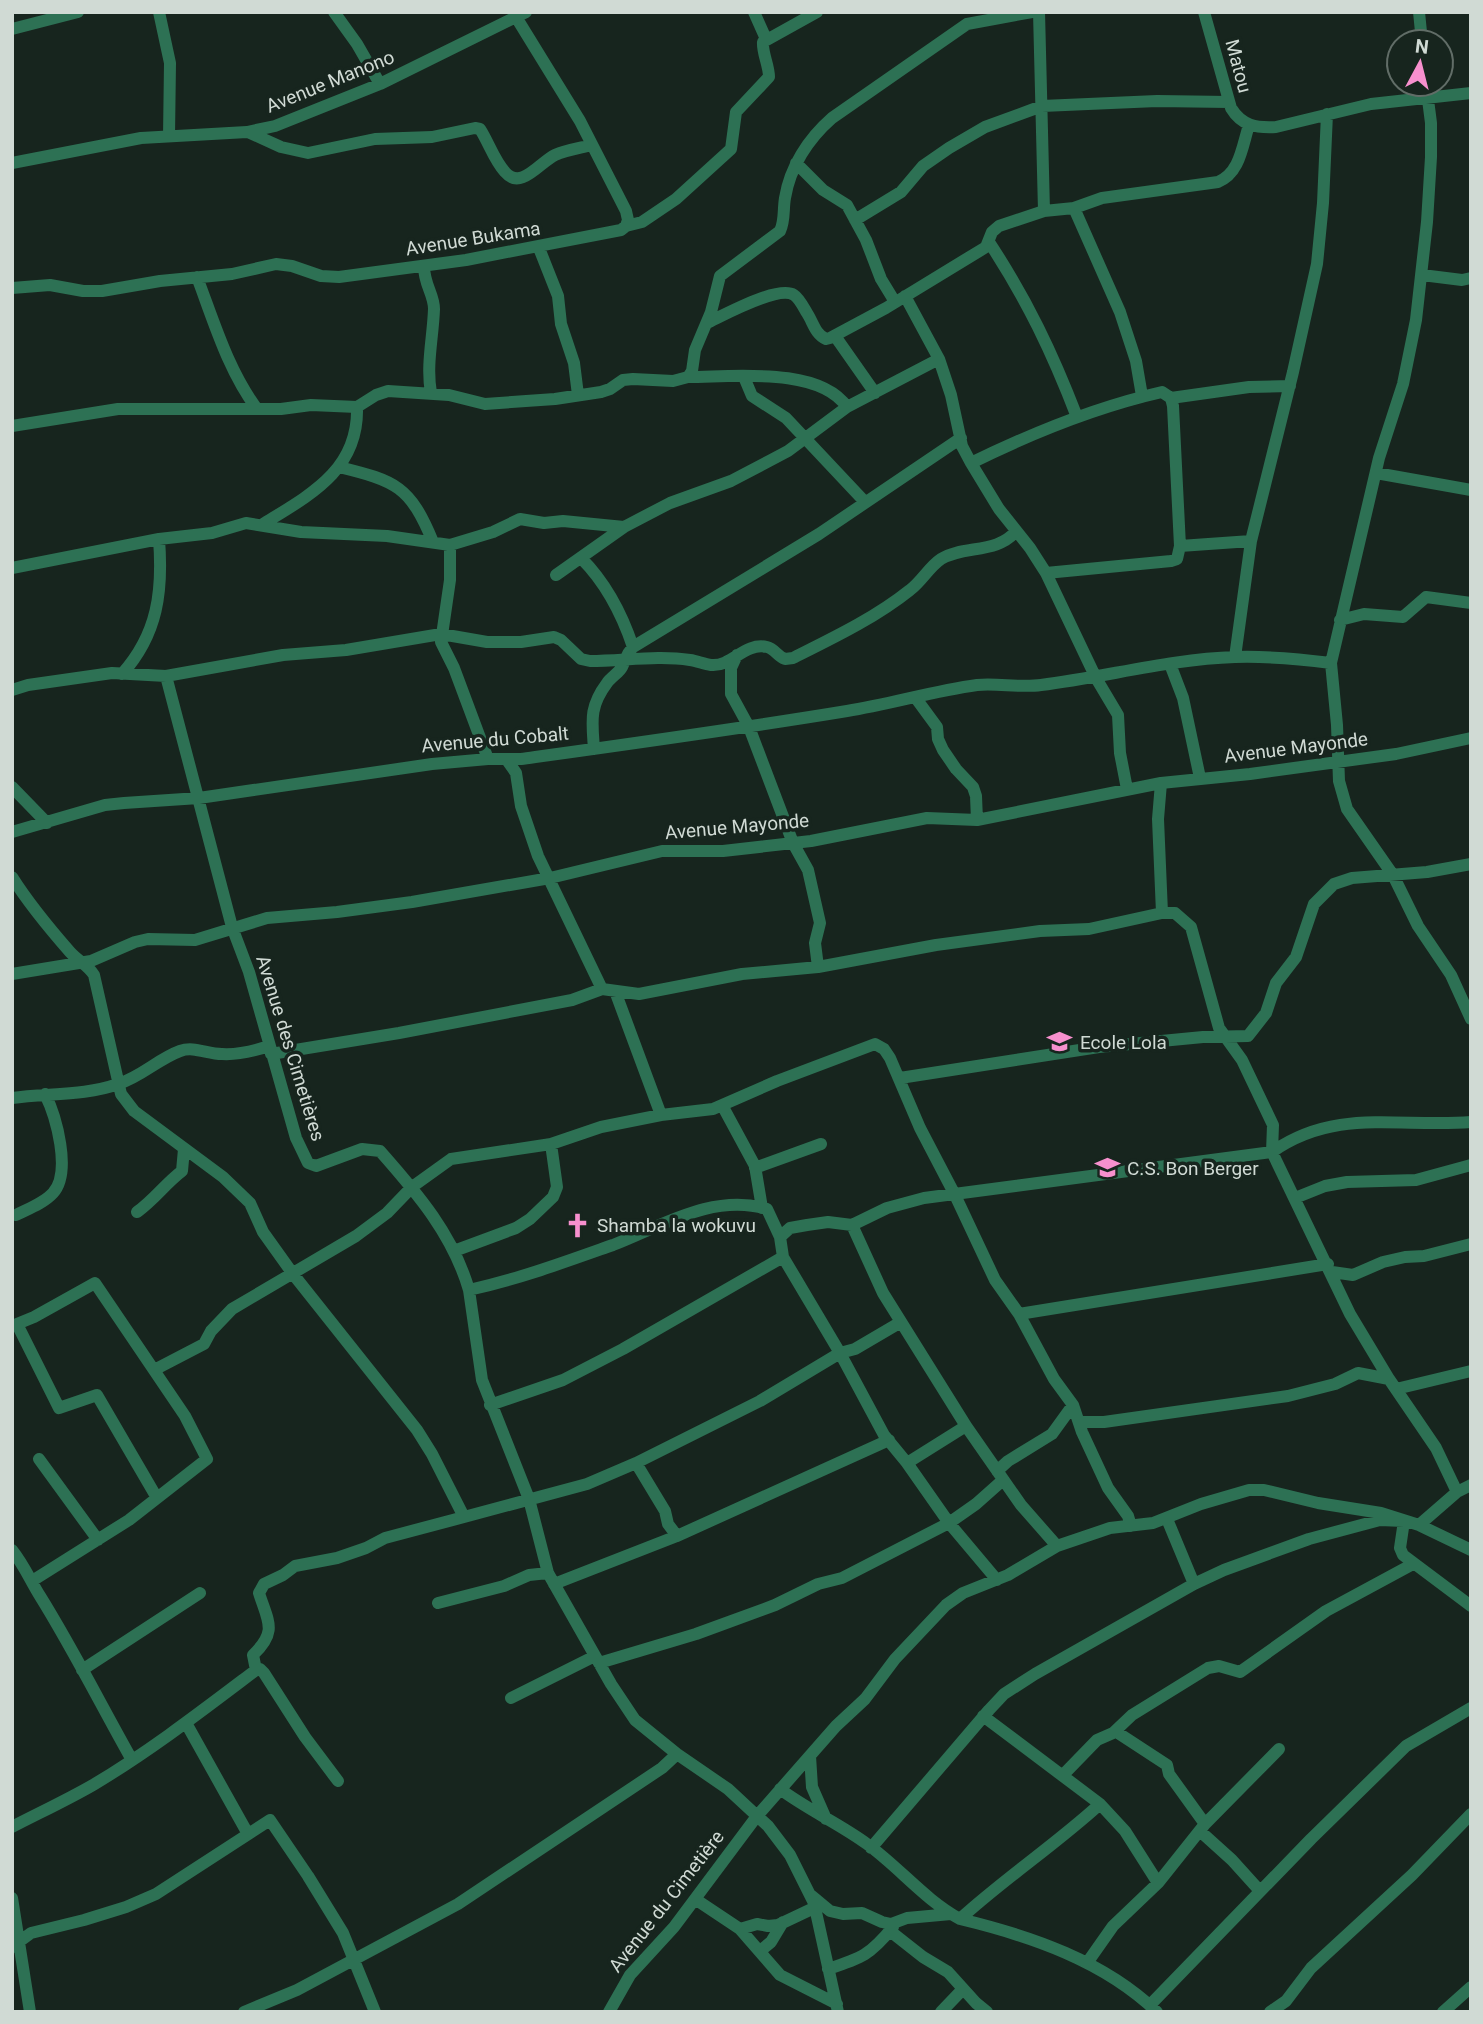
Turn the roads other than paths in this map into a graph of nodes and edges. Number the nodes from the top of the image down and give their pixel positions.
1 (78, 12) edge
2 (159, 12) edge
3 (334, 12) edge
4 (754, 12) edge
5 (817, 12) edge
6 (1032, 12) edge
7 (1039, 12) edge
8 (1204, 12) edge
9 (521, 15) edge
10 (965, 18) edge
11 (12, 29) edge
12 (766, 38) junction
13 (380, 84) junction
14 (1397, 98) edge
15 (1428, 98) edge
16 (1229, 102) junction
17 (1042, 106) junction
18 (1327, 114) junction
19 (1249, 125) junction
20 (247, 132) junction
21 (169, 136) junction
22 (592, 145) junction
23 (12, 163) edge
24 (796, 163) junction
25 (1074, 208) junction
26 (1044, 211) junction
27 (855, 220) junction
28 (626, 226) junction
29 (989, 242) junction
30 (539, 247) junction
31 (424, 266) junction
32 (1422, 275) junction
33 (197, 277) junction
34 (1471, 278) edge
35 (12, 288) edge
36 (900, 299) junction
37 (707, 323) junction
38 (835, 336) junction
39 (939, 359) junction
40 (744, 376) junction
41 (688, 377) junction
42 (1290, 386) junction
43 (430, 393) junction
44 (875, 393) junction
45 (578, 395) junction
46 (1142, 396) junction
47 (1171, 398) junction
48 (357, 407) junction
49 (848, 407) junction
50 (257, 409) junction
51 (1077, 417) junction
52 (12, 426) edge
53 (805, 438) junction
54 (961, 438) junction
55 (971, 463) junction
56 (339, 467) junction
57 (1376, 473) junction
58 (1471, 491) edge
59 (865, 502) junction
60 (263, 524) junction
61 (624, 527) junction
62 (1016, 531) junction
63 (159, 539) junction
64 (1251, 541) junction
65 (433, 542) junction
66 (450, 545) junction
67 (1180, 546) junction
68 (581, 558) junction
69 (12, 568) edge
70 (1046, 573) junction
71 (556, 575) dead end
72 (1471, 603) edge
73 (1340, 620) junction
74 (441, 634) junction
75 (633, 647) junction
76 (737, 654) junction
77 (1235, 657) junction
78 (624, 661) junction
79 (1331, 663) junction
80 (1170, 664) junction
81 (122, 674) junction
82 (166, 676) junction
83 (1096, 678) junction
84 (12, 690) edge
85 (915, 697) junction
86 (749, 727) junction
87 (1471, 738) edge
88 (594, 748) junction
89 (488, 759) junction
90 (507, 760) junction
91 (1338, 762) junction
92 (1200, 778) junction
93 (1161, 783) junction
94 (12, 787) edge
95 (1127, 789) junction
96 (199, 798) junction
97 (977, 820) junction
98 (47, 823) junction
99 (12, 832) edge
100 (793, 842) junction
101 (1471, 864) edge
102 (1393, 875) junction
103 (12, 877) edge
104 (550, 878) junction
105 (1161, 912) junction
106 (232, 927) junction
107 (81, 962) junction
108 (818, 967) junction
109 (12, 974) edge
110 (608, 990) junction
111 (1468, 1002) edge
112 (1471, 1019) edge
113 (1228, 1038) junction
114 (270, 1050) junction
115 (900, 1078) junction
116 (118, 1085) junction
117 (45, 1094) junction
118 (12, 1098) edge
119 (723, 1105) junction
120 (661, 1115) junction
121 (1471, 1122) edge
122 (551, 1143) junction
123 (821, 1144) dead end
124 (184, 1149) junction
125 (1272, 1152) junction
126 (1471, 1165) edge
127 (755, 1168) junction
128 (412, 1187) junction
129 (956, 1195) junction
130 (1295, 1198) junction
131 (762, 1208) junction
132 (137, 1212) dead end
133 (16, 1215) dead end
134 (852, 1225) junction
135 (780, 1237) junction
136 (1471, 1244) edge
137 (454, 1251) junction
138 (783, 1257) junction
139 (1330, 1268) junction
140 (293, 1273) junction
141 (469, 1290) junction
142 (1019, 1314) junction
143 (901, 1322) junction
144 (15, 1325) edge
145 (840, 1353) junction
146 (154, 1370) junction
147 (1471, 1371) edge
148 (1393, 1384) junction
149 (490, 1405) junction
150 (1073, 1405) junction
151 (1079, 1422) junction
152 (966, 1426) junction
153 (890, 1440) junction
154 (39, 1459) dead end
155 (636, 1463) junction
156 (907, 1463) junction
157 (1000, 1475) junction
158 (1471, 1485) edge
159 (1457, 1492) junction
160 (157, 1498) junction
161 (529, 1499) junction
162 (464, 1517) junction
163 (1167, 1519) junction
164 (1404, 1521) junction
165 (949, 1523) junction
166 (1419, 1525) junction
167 (1131, 1526) junction
168 (677, 1536) junction
169 (98, 1540) junction
170 (1057, 1546) junction
171 (12, 1550) edge
172 (1471, 1550) edge
173 (1401, 1552) junction
174 (1413, 1564) junction
175 (1396, 1573) junction
176 (551, 1579) junction
177 (998, 1580) junction
178 (32, 1581) junction
179 (1194, 1584) junction
180 (200, 1593) dead end
181 (438, 1603) dead end
182 (1471, 1606) edge
183 (597, 1660) junction
184 (82, 1670) junction
185 (256, 1670) junction
186 (511, 1698) dead end
187 (1471, 1708) edge
188 (983, 1716) junction
189 (186, 1723) junction
190 (1115, 1731) junction
191 (1279, 1749) dead end
192 (677, 1754) junction
193 (810, 1756) junction
194 (132, 1760) junction
195 (1063, 1775) junction
196 (338, 1781) dead end
197 (780, 1789) junction
198 (1100, 1804) junction
199 (1471, 1814) edge
200 (757, 1816) junction
201 (826, 1819) junction
202 (12, 1827) edge
203 (1203, 1828) junction
204 (247, 1834) junction
205 (871, 1847) junction
206 (1158, 1883) junction
207 (1260, 1891) junction
208 (12, 1898) edge
209 (695, 1899) junction
210 (814, 1901) junction
211 (956, 1917) junction
212 (783, 1922) junction
213 (893, 1927) junction
214 (740, 1929) junction
215 (15, 1944) edge
216 (760, 1951) junction
217 (355, 1960) junction
218 (1087, 1964) junction
219 (828, 1969) junction
220 (1471, 1987) edge
221 (963, 1989) junction
222 (837, 2008) edge
223 (1153, 2008) edge
224 (30, 2012) edge
225 (244, 2012) edge
226 (375, 2012) edge
227 (609, 2012) edge
228 (941, 2012) edge
229 (987, 2012) edge
230 (1269, 2012) edge
231 (1443, 2012) edge

1 - 11 street
2 - 21 street
3 - 13 street
4 - 12 street, Avenue Bukama
5 - 12 street
6 - 10 street
7 - 17 street
8 - 16 street, Matou
9 - 13 street, Avenue Manono
9 - 22 street
10 - 24 street
12 - 28 street, Avenue Bukama
13 - 20 street, Avenue Manono
14 - 18 street
15 - 32 street
16 - 17 street
16 - 19 street, Matou
17 - 26 street
17 - 27 street
18 - 19 street
18 - 42 street
19 - 25 street
20 - 21 street, Avenue Manono
20 - 22 street
21 - 23 street, Avenue Manono
22 - 28 street
24 - 27 street
24 - 37 street
25 - 26 street
25 - 46 street
26 - 29 street
27 - 36 street
28 - 30 street, Avenue Bukama
29 - 36 street
29 - 51 street
30 - 31 street, Avenue Bukama
30 - 45 street
31 - 33 street, Avenue Bukama
31 - 43 street
32 - 34 street
32 - 57 street
33 - 35 street, Avenue Bukama
33 - 50 street
36 - 38 street
36 - 39 street
37 - 38 street
37 - 41 street
38 - 44 street
39 - 44 street
39 - 54 street
40 - 41 street
40 - 49 street
40 - 53 street
41 - 45 street
42 - 47 street
42 - 64 street
43 - 45 street
43 - 48 street
44 - 49 street
46 - 47 street
46 - 51 street
47 - 67 street
48 - 50 street
48 - 56 street
49 - 53 street
50 - 52 street
51 - 55 street
53 - 59 street
53 - 61 street
54 - 55 street
54 - 59 street
55 - 62 street
56 - 60 street
56 - 65 street
57 - 58 street
57 - 73 street
59 - 75 street
60 - 63 street
60 - 65 street
61 - 66 street
61 - 68 street
62 - 70 street
62 - 76 street
63 - 69 street
63 - 81 street
64 - 67 street
64 - 77 street
65 - 66 street
66 - 74 street
67 - 70 street
68 - 71 street
68 - 75 street
70 - 83 street
72 - 73 street
73 - 79 street
74 - 78 street
74 - 82 street
74 - 89 street
75 - 78 street
76 - 78 street
76 - 86 street
77 - 79 street, Avenue du Cobalt
77 - 80 street, Avenue du Cobalt
78 - 88 street
79 - 91 street
80 - 83 street, Avenue du Cobalt
80 - 92 street
81 - 82 street
81 - 84 street
82 - 96 street, Avenue des Cimetières
83 - 85 street, Avenue du Cobalt
83 - 95 street
85 - 86 street, Avenue du Cobalt
85 - 97 street
86 - 88 street, Avenue du Cobalt
86 - 100 street
87 - 91 street, Avenue Mayonde
88 - 90 street, Avenue du Cobalt
89 - 90 street, Avenue du Cobalt
89 - 96 street, Avenue du Cobalt
90 - 104 street
91 - 92 street, Avenue Mayonde
91 - 102 street
92 - 93 street, Avenue Mayonde
93 - 95 street, Avenue Mayonde
93 - 105 street
94 - 98 street
95 - 97 street, Avenue Mayonde
96 - 98 street, Avenue du Cobalt
96 - 106 street, Avenue des Cimetières
97 - 100 street, Avenue Mayonde
98 - 99 street, Avenue du Cobalt
100 - 104 street, Avenue Mayonde
100 - 108 street
101 - 102 street
102 - 111 street
102 - 113 street
103 - 107 street
104 - 106 street, Avenue Mayonde
104 - 110 street
105 - 108 street
105 - 113 street
106 - 107 street, Avenue Mayonde
106 - 114 street, Avenue des Cimetières
107 - 109 street, Avenue Mayonde
107 - 116 street
108 - 110 street
110 - 114 street
110 - 120 street
111 - 112 street
113 - 115 street
113 - 125 street
114 - 116 street
114 - 128 street, Avenue des Cimetières
115 - 119 street
115 - 129 street
116 - 117 street
116 - 124 street
117 - 118 street
117 - 133 street
119 - 120 street
119 - 127 street
120 - 122 street
121 - 125 street
122 - 128 street
122 - 137 street
123 - 127 street
124 - 132 street
124 - 140 street
125 - 129 street
125 - 130 street
126 - 130 street
127 - 131 street
128 - 137 street, Avenue des Cimetières
128 - 140 street
129 - 134 street
129 - 142 street
130 - 139 street
131 - 135 street
131 - 141 street
134 - 135 street
134 - 143 street
135 - 138 street
136 - 139 street
137 - 141 street, Avenue des Cimetières
138 - 145 street
138 - 149 street
139 - 142 street
139 - 148 street
140 - 146 street
140 - 162 street
141 - 149 street, Avenue des Cimetières
142 - 150 street
143 - 145 street
143 - 152 street
144 - 146 street
144 - 160 street
145 - 153 street
145 - 155 street
146 - 160 street
147 - 148 street
148 - 151 street
148 - 159 street
149 - 161 street, Avenue des Cimetières
150 - 151 street
150 - 157 street
151 - 167 street
152 - 156 street
152 - 157 street
153 - 156 street
153 - 168 street
154 - 169 street
155 - 161 street
155 - 168 street
156 - 165 street
157 - 165 street
157 - 170 street
158 - 159 street
159 - 166 street
160 - 169 street
161 - 162 street
161 - 176 street, Avenue des Cimetières
162 - 185 street
163 - 164 street, Avenue du Cimetière
163 - 167 street, Avenue du Cimetière
163 - 179 street
164 - 166 street, Avenue du Cimetière
164 - 173 street
164 - 179 street
165 - 177 street
165 - 183 street
166 - 172 street, Avenue du Cimetière
167 - 170 street, Avenue du Cimetière
168 - 176 street
169 - 178 street
170 - 177 street, Avenue du Cimetière
171 - 178 street
173 - 174 street
173 - 175 street
174 - 175 street
174 - 182 street
175 - 190 street
176 - 181 street
176 - 183 street, Avenue des Cimetières
177 - 193 street, Avenue du Cimetière
178 - 184 street
179 - 188 street
180 - 184 street
183 - 186 street
183 - 192 street, Avenue des Cimetières
184 - 194 street
185 - 189 street
185 - 196 street
187 - 207 street
188 - 195 street
188 - 205 street
189 - 194 street
189 - 204 street
190 - 195 street
190 - 203 street
191 - 203 street
192 - 200 street, Avenue des Cimetières
192 - 217 street
193 - 197 street, Avenue du Cimetière
193 - 201 street
194 - 202 street
195 - 198 street
197 - 200 street, Avenue du Cimetière
197 - 201 street
198 - 206 street
198 - 211 street
199 - 230 street
200 - 209 street, Avenue du Cimetière
200 - 210 street, Avenue des Cimetières
201 - 205 street
203 - 206 street
203 - 207 street
204 - 215 street
204 - 217 street
205 - 211 street
206 - 218 street
207 - 223 street
208 - 215 street
209 - 214 street
209 - 227 street, Avenue du Cimetière
210 - 212 street
210 - 213 street
210 - 219 street
211 - 213 street
211 - 218 street
212 - 214 street
212 - 216 street
213 - 219 street
213 - 221 street
214 - 216 street
215 - 224 street
216 - 222 street
217 - 225 street
217 - 226 street
218 - 223 street
219 - 222 street
220 - 231 street
221 - 228 street
221 - 229 street

